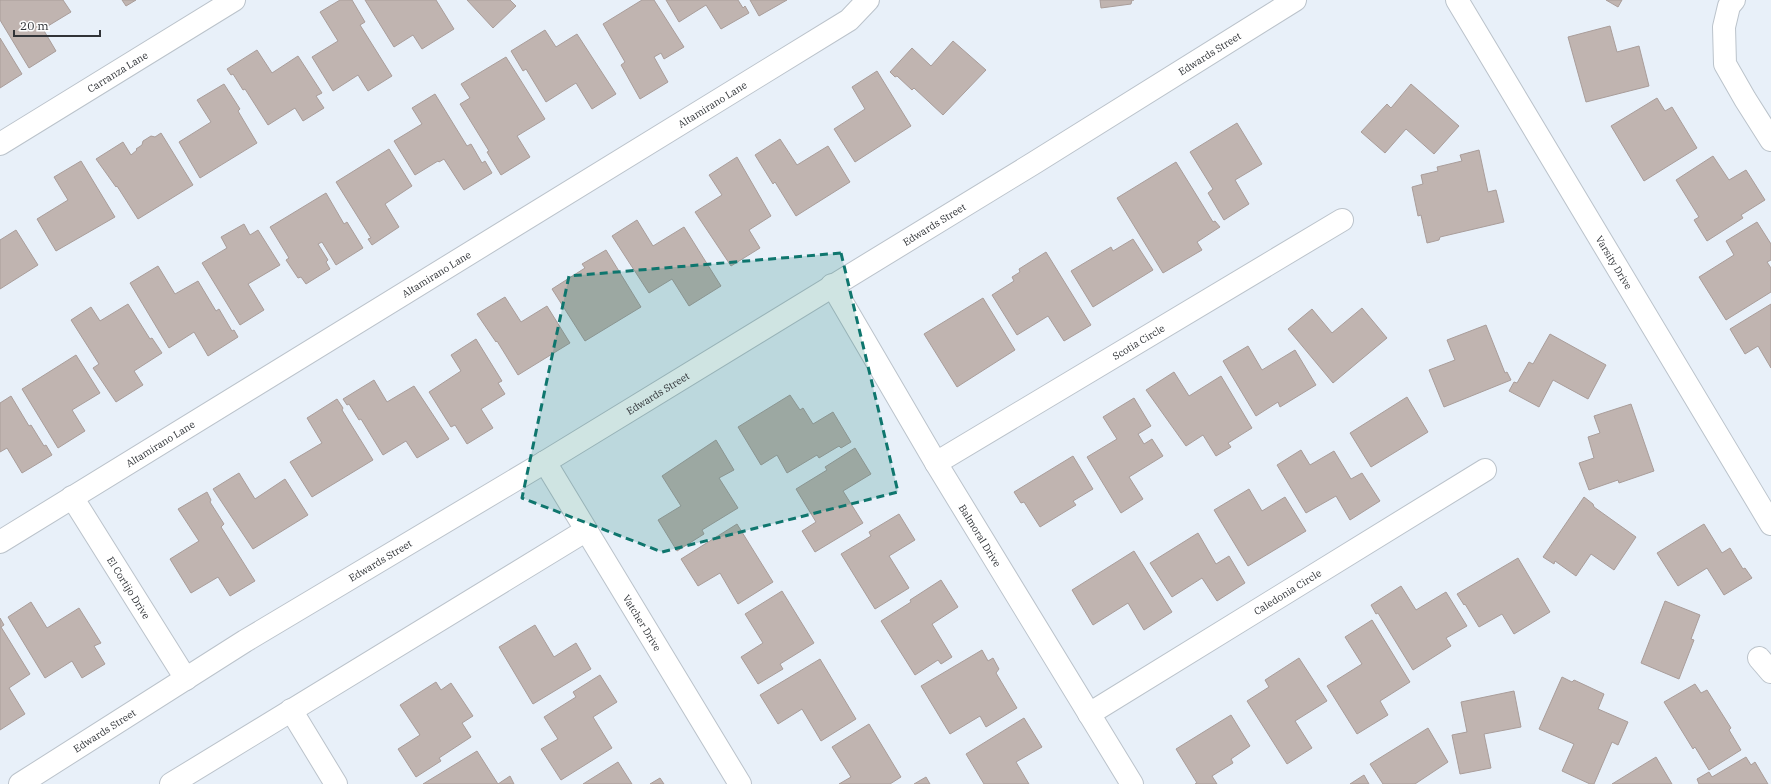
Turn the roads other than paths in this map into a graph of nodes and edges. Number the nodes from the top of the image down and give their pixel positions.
1 (234, 0) edge
2 (868, 0) edge
3 (1295, 0) edge
4 (1457, 0) edge
5 (1734, 0) edge
6 (1771, 140) edge
7 (0, 144) edge
8 (1342, 220) dead end
9 (832, 286) junction
10 (545, 462) junction
11 (936, 462) junction
12 (1485, 470) dead end
13 (72, 497) junction
14 (1771, 524) edge
15 (585, 531) junction
16 (0, 542) edge
17 (186, 679) junction
18 (291, 710) junction
19 (1089, 714) junction
20 (20, 784) edge
21 (171, 784) edge
22 (336, 784) edge
23 (740, 784) edge
24 (1132, 784) edge

1 - 7 street, Carranza Lane
2 - 13 street, Altamirano Lane
3 - 9 street, Edwards Street
4 - 14 street, Varsity Drive
5 - 6 street
8 - 11 street, Scotia Circle
9 - 10 street, Edwards Street
9 - 11 street, Balmoral Drive
10 - 15 street, Vatcher Drive
10 - 17 street, Edwards Street
11 - 19 street, Balmoral Drive
12 - 19 street, Caledonia Circle
13 - 16 street, Altamirano Lane
13 - 17 street, El Cortijo Drive
15 - 18 street
15 - 23 street, Vatcher Drive
17 - 20 street, Edwards Street
18 - 21 street
18 - 22 street
19 - 24 street, Balmoral Drive

